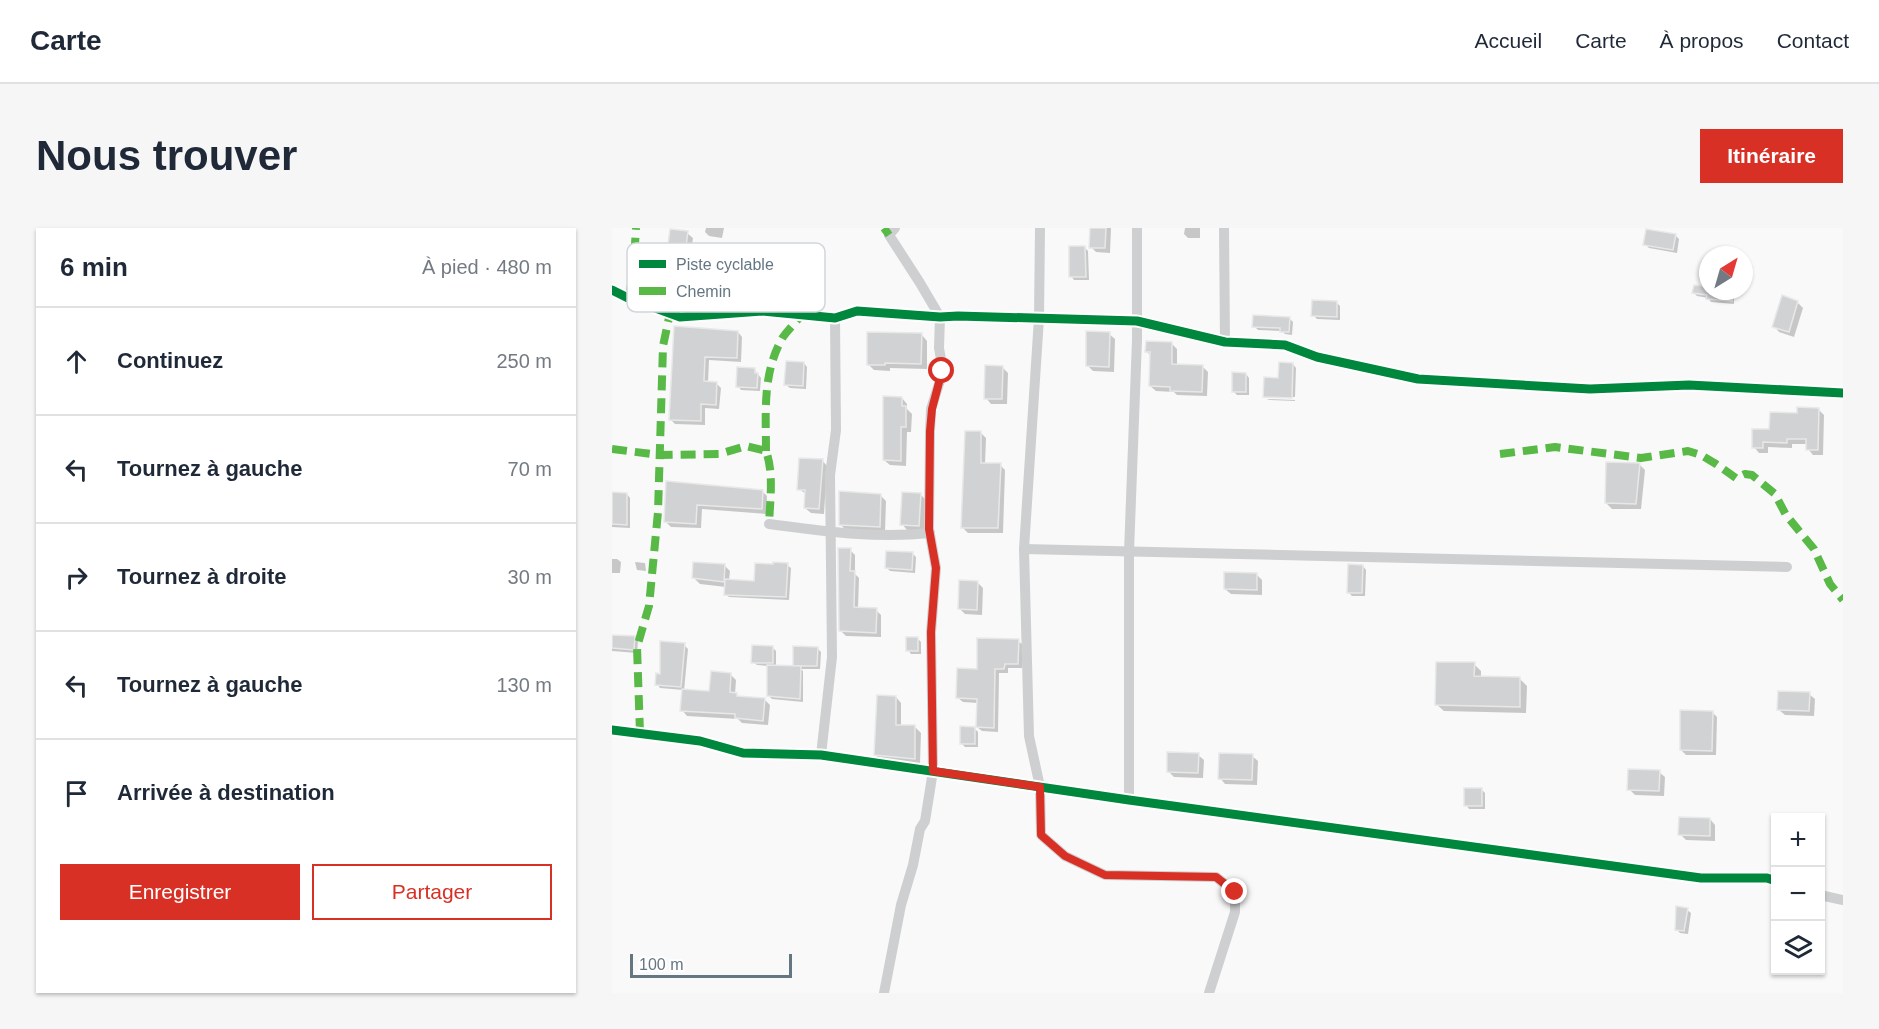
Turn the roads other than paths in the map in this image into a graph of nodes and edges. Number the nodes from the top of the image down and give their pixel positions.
1 (895, 228) edge
2 (1040, 228) edge
3 (1137, 228) edge
4 (1224, 228) edge
5 (612, 290) edge
6 (627, 298) edge
7 (667, 312) edge
8 (748, 312) edge
9 (772, 312) edge
10 (940, 317) junction
11 (835, 318) junction
12 (1039, 318) junction
13 (1137, 321) junction
14 (1226, 342) junction
15 (1843, 393) edge
16 (769, 524) dead end
17 (830, 531) junction
18 (930, 533) junction
19 (1024, 549) junction
20 (1129, 552) junction
21 (1787, 567) dead end
22 (612, 730) edge
23 (821, 755) junction
24 (933, 771) junction
25 (1040, 787) junction
26 (1129, 800) junction
27 (1771, 879) edge
28 (1825, 896) edge
29 (1843, 900) edge
30 (884, 993) edge
31 (1209, 993) edge

1 - 10 street
2 - 12 street
3 - 13 street
4 - 14 street
5 - 6 street
7 - 8 street
9 - 11 street
10 - 11 street
10 - 12 street
10 - 18 street
11 - 17 street
12 - 13 street
12 - 19 street
13 - 14 street
13 - 20 street
14 - 15 street
16 - 17 street
17 - 18 street
17 - 23 street
18 - 24 street
19 - 20 street
19 - 25 street
20 - 21 street
20 - 26 street
22 - 23 street
23 - 24 street
24 - 25 street
24 - 30 street
25 - 26 street
25 - 31 street
26 - 27 street
28 - 29 street

